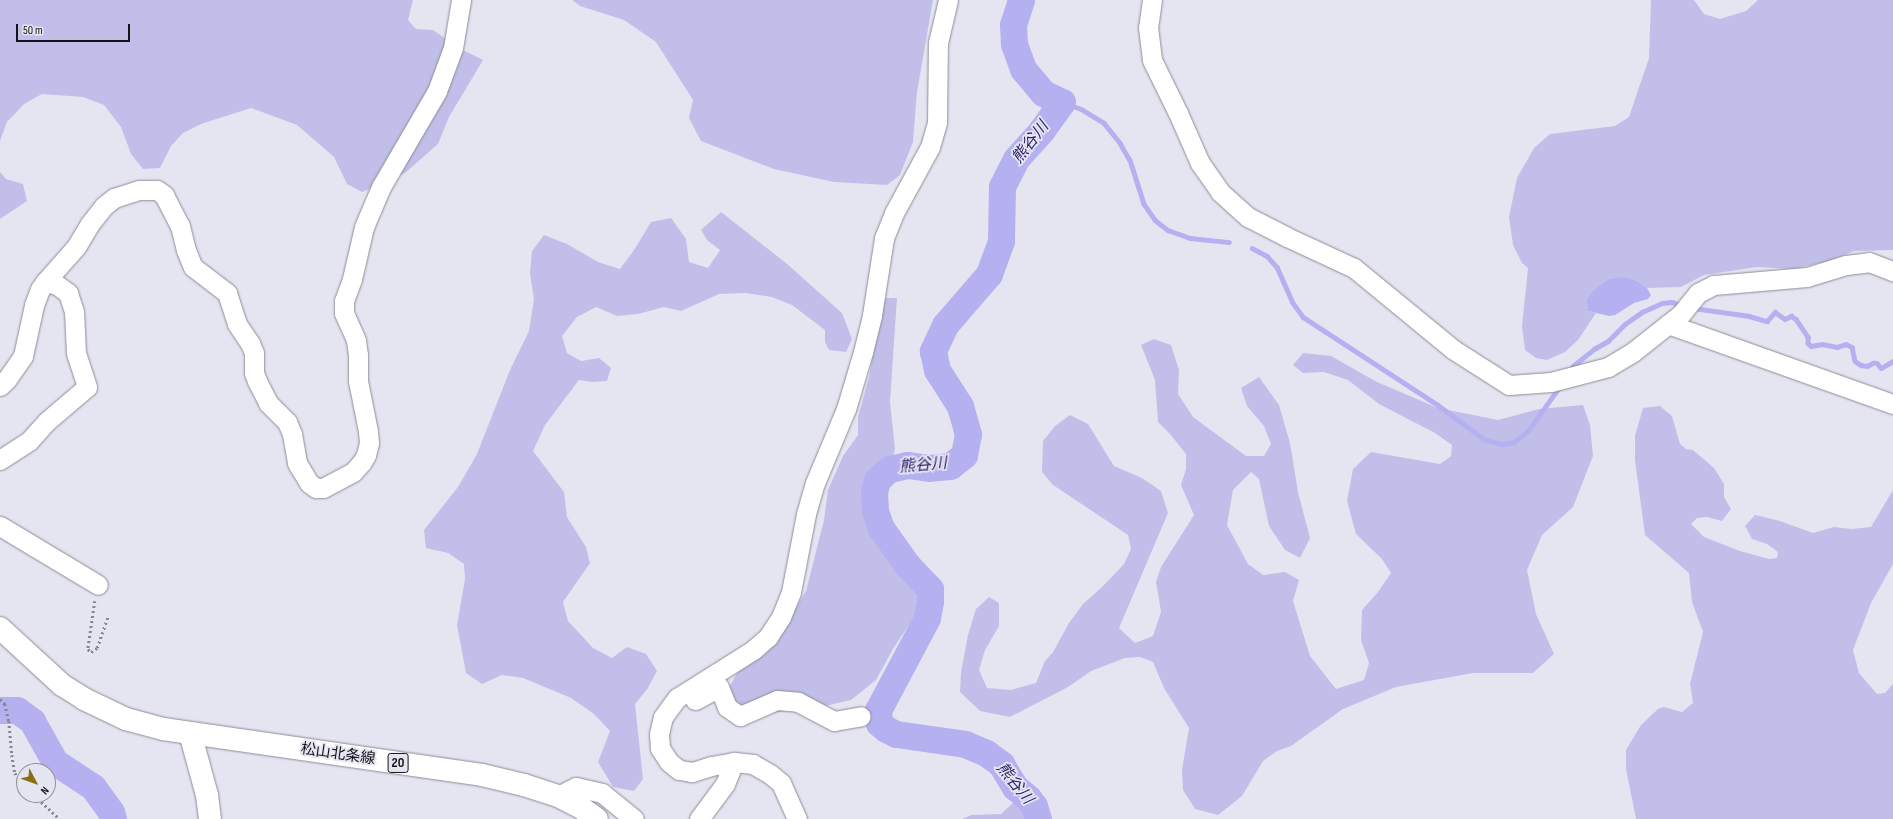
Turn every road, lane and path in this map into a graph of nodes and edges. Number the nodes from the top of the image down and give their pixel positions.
1 (461, 0) edge
2 (948, 0) edge
3 (1152, 0) edge
4 (1893, 271) edge
5 (45, 282) junction
6 (1674, 319) junction
7 (0, 386) edge
8 (1893, 404) edge
9 (0, 460) edge
10 (0, 526) edge
11 (98, 585) joint
12 (108, 616) dead end
13 (0, 628) edge
14 (0, 698) edge
15 (677, 698) junction
16 (861, 716) dead end
17 (190, 733) junction
18 (734, 762) junction
19 (16, 774) edge
20 (558, 796) junction
21 (43, 803) edge
22 (60, 819) edge
23 (210, 819) edge
24 (597, 819) edge
25 (634, 819) edge
26 (699, 819) edge
27 (797, 819) edge

1 - 5 street
2 - 15 street
3 - 6 street
4 - 6 street
5 - 7 street
5 - 9 street
6 - 8 street
10 - 11 street
11 - 12 path
13 - 17 main road, 松山北条線 / 20
14 - 19 path
15 - 16 street
15 - 18 street
17 - 20 main road, 松山北条線 / 20
17 - 23 main road
18 - 26 street
18 - 27 street
20 - 24 main road, 松山北条線 / 20
20 - 25 street
21 - 22 path

